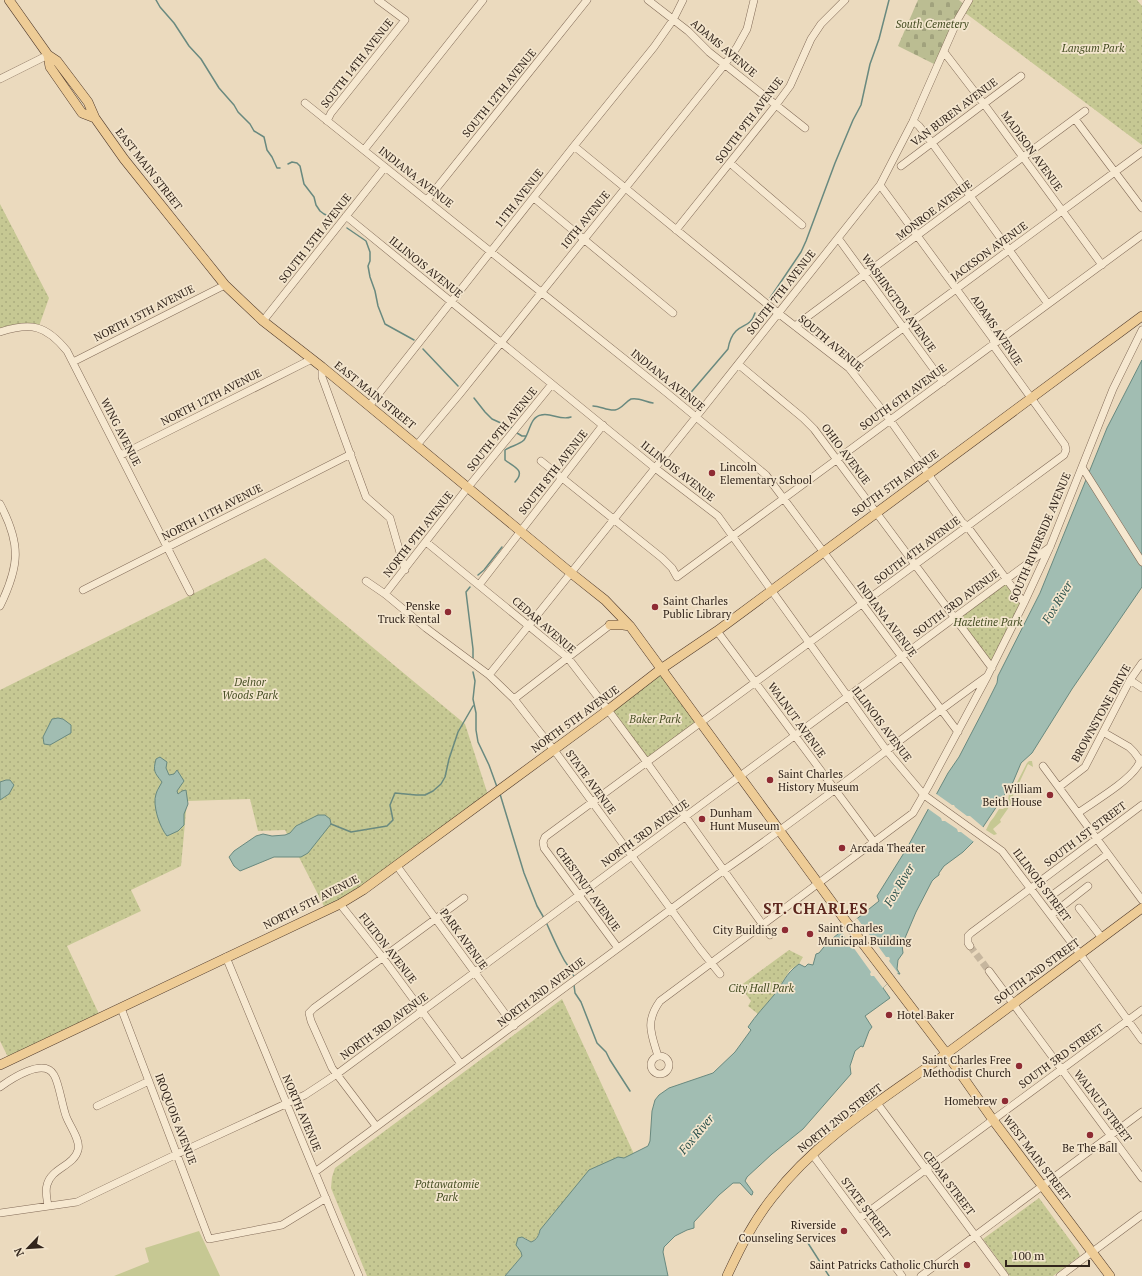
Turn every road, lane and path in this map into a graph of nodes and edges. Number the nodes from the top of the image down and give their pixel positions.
1 (9, 0) edge
2 (378, 0) edge
3 (483, 0) edge
4 (587, 0) edge
5 (648, 0) edge
6 (682, 0) edge
7 (754, 0) edge
8 (846, 0) edge
9 (966, 1) edge
10 (673, 20) junction
11 (944, 52) junction
12 (48, 55) junction
13 (725, 64) junction
14 (1021, 76) dead end
15 (0, 79) edge
16 (305, 103) dead end
17 (984, 104) junction
18 (776, 105) junction
19 (1085, 111) dead end
20 (1075, 119) junction
21 (327, 121) junction
22 (913, 121) junction
23 (805, 128) dead end
24 (932, 143) junction
25 (574, 146) junction
26 (364, 150) junction
27 (1142, 152) edge
28 (1023, 157) junction
29 (730, 163) junction
30 (901, 166) dead end
31 (385, 167) junction
32 (1115, 172) junction
33 (880, 185) junction
34 (625, 188) junction
35 (970, 196) junction
36 (534, 198) junction
37 (427, 200) junction
38 (1142, 208) edge
39 (1062, 211) junction
40 (346, 216) junction
41 (802, 225) dead end
42 (676, 230) junction
43 (1142, 235) edge
44 (918, 236) junction
45 (838, 238) junction
46 (584, 240) junction
47 (1009, 250) junction
48 (491, 251) junction
49 (1102, 264) junction
50 (865, 275) junction
51 (225, 285) junction
52 (956, 289) junction
53 (542, 292) junction
54 (451, 302) junction
55 (1048, 304) junction
56 (673, 313) dead end
57 (778, 313) junction
58 (1142, 316) edge
59 (263, 321) junction
60 (795, 326) junction
61 (904, 328) junction
62 (1142, 330) edge
63 (0, 332) edge
64 (501, 343) junction
65 (994, 344) junction
66 (312, 359) junction
67 (73, 362) junction
68 (738, 364) junction
69 (322, 367) junction
70 (849, 368) junction
71 (943, 382) junction
72 (552, 384) junction
73 (1031, 398) junction
74 (369, 406) junction
75 (696, 417) junction
76 (890, 420) junction
77 (603, 426) junction
78 (417, 445) junction
79 (1066, 450) joint
80 (351, 454) junction
81 (121, 455) junction
82 (837, 459) junction
83 (541, 461) dead end
84 (1082, 467) junction
85 (655, 468) junction
86 (929, 473) junction
87 (562, 478) junction
88 (468, 488) junction
89 (783, 498) junction
90 (0, 504) edge
91 (876, 512) junction
92 (614, 519) junction
93 (967, 526) junction
94 (521, 532) junction
95 (731, 536) junction
96 (426, 542) junction
97 (167, 547) junction
98 (1050, 547) junction
99 (823, 551) junction
100 (1142, 562) edge
101 (915, 565) junction
102 (405, 570) junction
103 (571, 573) junction
104 (1006, 579) junction
105 (366, 581) dead end
106 (479, 585) junction
107 (83, 590) dead end
108 (771, 590) junction
109 (190, 592) dead end
110 (385, 594) junction
111 (1024, 603) junction
112 (862, 604) junction
113 (0, 606) edge
114 (612, 607) junction
115 (954, 618) junction
116 (529, 625) junction
117 (610, 625) junction
118 (630, 626) junction
119 (717, 631) junction
120 (809, 644) junction
121 (901, 657) junction
122 (568, 658) junction
123 (1142, 663) edge
124 (992, 668) junction
125 (661, 669) junction
126 (489, 675) junction
127 (988, 675) junction
128 (1130, 680) junction
129 (756, 683) junction
130 (1142, 688) edge
131 (849, 697) junction
132 (514, 698) junction
133 (940, 709) junction
134 (608, 710) junction
135 (701, 723) junction
136 (958, 732) junction
137 (1103, 732) junction
138 (795, 737) junction
139 (554, 750) junction
140 (887, 751) junction
141 (1141, 761) edge
142 (647, 763) junction
143 (1043, 766) dead end
144 (740, 777) junction
145 (1059, 786) junction
146 (835, 790) junction
147 (924, 795) junction
148 (933, 802) joint
149 (593, 803) junction
150 (1142, 805) edge
151 (1078, 813) junction
152 (686, 816) junction
153 (780, 831) junction
154 (1096, 838) junction
155 (543, 842) joint
156 (874, 842) junction
157 (1108, 854) junction
158 (632, 856) junction
159 (397, 866) junction
160 (724, 870) junction
161 (818, 883) junction
162 (1088, 886) dead end
163 (1031, 889) junction
164 (579, 895) junction
165 (1051, 896) dead end
166 (464, 898) dead end
167 (1142, 900) edge
168 (340, 904) junction
169 (1079, 908) dead end
170 (1142, 908) edge
171 (671, 909) junction
172 (1051, 915) junction
173 (436, 919) junction
174 (764, 924) junction
175 (770, 935) dead end
176 (1102, 938) junction
177 (969, 942) dead end
178 (618, 948) junction
179 (1080, 954) junction
180 (226, 957) junction
181 (383, 958) junction
182 (711, 963) junction
183 (989, 971) tunnel mouth
184 (475, 972) junction
185 (720, 974) dead end
186 (1013, 1003) junction
187 (121, 1008) junction
188 (1142, 1010) edge
189 (422, 1011) junction
190 (1128, 1021) junction
191 (514, 1026) junction
192 (1142, 1040) edge
193 (946, 1054) junction
194 (658, 1056) dead end
195 (461, 1064) junction
196 (0, 1065) edge
197 (1061, 1069) junction
198 (338, 1074) junction
199 (149, 1081) junction
200 (0, 1087) edge
201 (286, 1103) junction
202 (877, 1103) junction
203 (97, 1106) dead end
204 (1142, 1112) edge
205 (993, 1120) junction
206 (376, 1126) junction
207 (1111, 1136) junction
208 (177, 1154) junction
209 (812, 1154) junction
210 (926, 1170) junction
211 (315, 1172) junction
212 (1142, 1178) edge
213 (1043, 1186) junction
214 (326, 1198) junction
215 (48, 1206) junction
216 (0, 1213) edge
217 (1142, 1215) edge
218 (860, 1218) junction
219 (975, 1236) junction
220 (1092, 1252) junction
221 (359, 1276) edge
222 (727, 1276) edge
223 (902, 1276) edge
224 (920, 1276) edge
225 (1005, 1276) edge
226 (1060, 1276) edge
227 (1110, 1276) edge

1 - 12 main road, EAST MAIN STREET
2 - 21 street, SOUTH 14TH AVENUE
3 - 26 street
4 - 37 street, SOUTH 12TH AVENUE
5 - 10 street, ADAMS AVENUE
6 - 10 street, 11TH AVENUE
7 - 13 street, 10TH AVENUE
8 - 18 street, SOUTH 9TH AVENUE
9 - 11 street, SOUTH 7TH AVENUE
10 - 13 street, ADAMS AVENUE
10 - 25 street, 11TH AVENUE
11 - 17 street, MADISON AVENUE
11 - 22 street, SOUTH 7TH AVENUE
12 - 15 street
12 - 51 main road, EAST MAIN STREET
13 - 18 street, ADAMS AVENUE
13 - 34 street, 10TH AVENUE
14 - 17 street, VAN BUREN AVENUE
16 - 21 street, INDIANA AVENUE
17 - 24 street, VAN BUREN AVENUE
17 - 28 street, MADISON AVENUE
18 - 23 street, ADAMS AVENUE
18 - 29 street, SOUTH 9TH AVENUE
19 - 20 street, MONROE AVENUE
20 - 28 street, MONROE AVENUE
20 - 32 street
21 - 26 street, INDIANA AVENUE
22 - 24 street
22 - 33 street, SOUTH 7TH AVENUE
24 - 30 street, VAN BUREN AVENUE
24 - 35 street
25 - 34 street, SOUTH AVENUE
25 - 36 street, 11TH AVENUE
26 - 31 street, INDIANA AVENUE
27 - 32 street, JACKSON AVENUE
28 - 35 street, MONROE AVENUE
28 - 39 street, MADISON AVENUE
29 - 41 street
29 - 42 street, SOUTH 9TH AVENUE
31 - 37 street, INDIANA AVENUE
31 - 40 street, SOUTH 13TH AVENUE
32 - 38 street
32 - 39 street, JACKSON AVENUE
33 - 44 street, ADAMS AVENUE
33 - 45 street, SOUTH 7TH AVENUE
34 - 42 street, SOUTH AVENUE
34 - 46 street, 10TH AVENUE
35 - 44 street, MONROE AVENUE
35 - 47 street
36 - 46 street
36 - 48 street, 11TH AVENUE
37 - 48 street, INDIANA AVENUE
39 - 47 street, JACKSON AVENUE
39 - 49 street, MADISON AVENUE
40 - 54 street, ILLINOIS AVENUE
40 - 59 street, SOUTH 13TH AVENUE
42 - 57 street, SOUTH AVENUE
43 - 49 street, SOUTH 6TH AVENUE
44 - 50 street, MONROE AVENUE
44 - 52 street, ADAMS AVENUE
45 - 50 street, WASHINGTON AVENUE
45 - 57 street, SOUTH 7TH AVENUE
46 - 53 street, 10TH AVENUE
46 - 56 street
47 - 52 street, JACKSON AVENUE
47 - 55 street
48 - 53 street, INDIANA AVENUE
48 - 54 street, 11TH AVENUE
49 - 55 street, SOUTH 6TH AVENUE
50 - 60 street, MONROE AVENUE
50 - 61 street, WASHINGTON AVENUE
51 - 59 main road, EAST MAIN STREET
51 - 67 street, NORTH 13TH AVENUE
52 - 61 street, JACKSON AVENUE
52 - 65 street, ADAMS AVENUE
53 - 64 street, 10TH AVENUE
53 - 75 street, INDIANA AVENUE
54 - 64 street, ILLINOIS AVENUE
54 - 74 street, 11TH AVENUE
55 - 65 street, SOUTH 6TH AVENUE
57 - 60 street, SOUTH AVENUE
57 - 68 street, SOUTH 7TH AVENUE
58 - 73 main road, SOUTH 5TH AVENUE
59 - 66 main road, EAST MAIN STREET
60 - 70 street, SOUTH AVENUE
61 - 70 street, JACKSON AVENUE
61 - 71 street, WASHINGTON AVENUE
62 - 84 street, SOUTH RIVERSIDE AVENUE
63 - 67 street, WING AVENUE
64 - 72 street, ILLINOIS AVENUE
64 - 78 street, 10TH AVENUE
65 - 71 street, SOUTH 6TH AVENUE
65 - 73 street, ADAMS AVENUE
66 - 69 main road, EAST MAIN STREET
66 - 81 street, NORTH 12TH AVENUE
67 - 81 street, WING AVENUE
68 - 75 street, SOUTH 7TH AVENUE
68 - 82 street, OHIO AVENUE
69 - 74 main road, EAST MAIN STREET
69 - 80 street
70 - 76 street, SOUTH AVENUE
71 - 76 street, SOUTH 6TH AVENUE
72 - 77 street, ILLINOIS AVENUE
72 - 88 street, SOUTH 9TH AVENUE
73 - 79 street, ADAMS AVENUE
73 - 86 main road, SOUTH 5TH AVENUE
74 - 78 main road, EAST MAIN STREET
75 - 85 street, SOUTH 7TH AVENUE
75 - 89 street, INDIANA AVENUE
76 - 82 street, SOUTH 6TH AVENUE
76 - 86 street, SOUTH AVENUE
77 - 85 street, ILLINOIS AVENUE
77 - 87 street, SOUTH 8TH AVENUE
78 - 88 main road, EAST MAIN STREET
79 - 93 street, SOUTH 4TH AVENUE
80 - 97 street, NORTH 11TH AVENUE
80 - 102 street
81 - 97 street, WING AVENUE
82 - 89 street, SOUTH 6TH AVENUE
82 - 91 street, OHIO AVENUE
83 - 87 street
84 - 98 street, SOUTH RIVERSIDE AVENUE
84 - 100 street
85 - 92 street, SOUTH 7TH AVENUE
85 - 95 street, ILLINOIS AVENUE
86 - 91 main road, SOUTH 5TH AVENUE
86 - 93 street, SOUTH AVENUE
87 - 92 street
87 - 94 street, SOUTH 8TH AVENUE
88 - 94 main road, EAST MAIN STREET
88 - 96 street, NORTH 9TH AVENUE
89 - 95 street, SOUTH 6TH AVENUE
89 - 99 street, INDIANA AVENUE
90 - 113 street
91 - 99 main road, SOUTH 5TH AVENUE
91 - 101 street, OHIO AVENUE
92 - 95 street, SOUTH 6TH AVENUE
92 - 103 street, SOUTH 7TH AVENUE
93 - 101 street, SOUTH 4TH AVENUE
93 - 104 street, SOUTH AVENUE
94 - 103 main road, EAST MAIN STREET
94 - 106 street, SOUTH 8TH AVENUE
95 - 108 street, ILLINOIS AVENUE
96 - 102 street, NORTH 9TH AVENUE
96 - 106 street, CEDAR AVENUE
97 - 107 street, NORTH 11TH AVENUE
97 - 109 street, WING AVENUE
98 - 104 street, SOUTH 3RD AVENUE
98 - 111 street, SOUTH RIVERSIDE AVENUE
99 - 108 main road, SOUTH 5TH AVENUE
99 - 112 street, INDIANA AVENUE
101 - 112 street, SOUTH 4TH AVENUE
101 - 115 street, OHIO AVENUE
102 - 110 street, NORTH 9TH AVENUE
103 - 114 main road, EAST MAIN STREET
103 - 116 street, SOUTH 7TH AVENUE
104 - 111 street, SOUTH AVENUE
104 - 115 street, SOUTH 3RD AVENUE
105 - 110 street, STATE AVENUE
106 - 116 street, CEDAR AVENUE
108 - 119 main road, SOUTH 5TH AVENUE
108 - 120 street, ILLINOIS AVENUE
110 - 126 street, STATE AVENUE
111 - 124 street, SOUTH RIVERSIDE AVENUE
112 - 120 street, SOUTH 4TH AVENUE
112 - 121 street, INDIANA AVENUE
114 - 117 main road
114 - 118 main road, EAST MAIN STREET
115 - 121 street, SOUTH 3RD AVENUE
115 - 124 street, OHIO AVENUE
116 - 122 street, CEDAR AVENUE
116 - 126 street, SOUTH 7TH AVENUE
117 - 118 main road
117 - 122 street
118 - 125 main road, EAST MAIN STREET
119 - 125 main road, SOUTH 5TH AVENUE
119 - 129 street, WALNUT AVENUE
120 - 129 street, SOUTH 4TH AVENUE
120 - 131 street, ILLINOIS AVENUE
121 - 131 street, SOUTH 3RD AVENUE
121 - 133 street, INDIANA AVENUE
122 - 132 street
122 - 134 street, CEDAR AVENUE
123 - 128 street, BROWNSTONE DRIVE
124 - 127 street, SOUTH RIVERSIDE AVENUE
125 - 134 main road, NORTH 5TH AVENUE
125 - 135 main road, EAST MAIN STREET
126 - 132 street, STATE AVENUE
127 - 133 street, NORTH 2ND AVENUE
127 - 136 street, SOUTH RIVERSIDE AVENUE
128 - 130 street
128 - 137 street, BROWNSTONE DRIVE
129 - 135 street, SOUTH 4TH AVENUE
129 - 138 street, WALNUT AVENUE
131 - 138 street, SOUTH 3RD AVENUE
131 - 140 street, ILLINOIS AVENUE
132 - 139 street, STATE AVENUE
133 - 136 street, INDIANA AVENUE
133 - 140 street, NORTH 2ND AVENUE
134 - 139 main road, NORTH 5TH AVENUE
134 - 142 street, CEDAR AVENUE
135 - 142 street, SOUTH 4TH AVENUE
135 - 144 main road, EAST MAIN STREET
136 - 147 street, SOUTH RIVERSIDE AVENUE
137 - 141 street
137 - 145 street, BROWNSTONE DRIVE
138 - 144 street, SOUTH 3RD AVENUE
138 - 146 street, WALNUT AVENUE
139 - 149 street, STATE AVENUE
139 - 159 main road, NORTH 5TH AVENUE
140 - 146 street, NORTH 2ND AVENUE
140 - 147 street, ILLINOIS AVENUE
141 - 151 street
142 - 149 street, SOUTH 4TH AVENUE
142 - 152 street, CEDAR AVENUE
143 - 145 street
144 - 152 street, NORTH 3RD AVENUE
144 - 153 main road, EAST MAIN STREET
145 - 151 street
146 - 153 street, NORTH 2ND AVENUE
146 - 156 street, WALNUT AVENUE
147 - 148 street, ILLINOIS AVENUE
147 - 156 street, SOUTH RIVERSIDE AVENUE
148 - 163 street, ILLINOIS STREET
149 - 155 street, SOUTH 4TH AVENUE
149 - 158 street, STATE AVENUE
150 - 154 street, SOUTH 1ST STREET
151 - 154 street
152 - 158 street, NORTH 3RD AVENUE
152 - 160 street, CEDAR AVENUE
153 - 160 street, NORTH 2ND AVENUE
153 - 161 main road, EAST MAIN STREET
154 - 157 street
154 - 163 street, SOUTH 1ST STREET
155 - 164 street, CHESTNUT AVENUE
156 - 161 street, SOUTH RIVERSIDE AVENUE
157 - 165 street
157 - 167 street
158 - 164 street, NORTH 3RD AVENUE
158 - 171 street, STATE AVENUE
159 - 168 main road, NORTH 5TH AVENUE
159 - 173 street, PARK AVENUE
160 - 171 street, NORTH 2ND AVENUE
160 - 174 street, CEDAR AVENUE
161 - 174 street, SOUTH RIVERSIDE AVENUE
161 - 193 main road, WEST MAIN STREET
162 - 172 street
163 - 172 street, ILLINOIS STREET
163 - 177 street, SOUTH 1ST STREET
164 - 178 street, CHESTNUT AVENUE
164 - 184 street, NORTH 3RD AVENUE
166 - 173 street
168 - 180 main road, NORTH 5TH AVENUE
168 - 181 street, FULTON AVENUE
169 - 176 street
170 - 176 main road, SOUTH 2ND STREET
171 - 178 street, NORTH 2ND AVENUE
171 - 182 street, STATE AVENUE
172 - 179 street, ILLINOIS STREET
173 - 181 street
173 - 184 street, PARK AVENUE
174 - 175 street, CEDAR AVENUE
174 - 182 street, SOUTH RIVERSIDE AVENUE
176 - 179 main road, SOUTH 2ND STREET
178 - 191 street, NORTH 2ND AVENUE
179 - 186 main road, SOUTH 2ND STREET
179 - 190 street, ILLINOIS STREET
180 - 187 main road, NORTH 5TH AVENUE
180 - 201 street, NORTH AVENUE
181 - 189 street, FULTON AVENUE
181 - 198 street
182 - 185 street, STATE AVENUE
182 - 194 street, SOUTH RIVERSIDE AVENUE
183 - 186 street, WALNUT STREET
184 - 189 street, NORTH 3RD AVENUE
184 - 191 street, PARK AVENUE
186 - 193 main road, SOUTH 2ND STREET
186 - 197 street, WALNUT STREET
187 - 196 main road, NORTH 5TH AVENUE
187 - 199 street, IROQUOIS AVENUE
188 - 190 street, SOUTH 3RD STREET
189 - 195 street, FULTON AVENUE
189 - 198 street, NORTH 3RD AVENUE
190 - 192 street, ILLINOIS STREET
190 - 197 street, SOUTH 3RD STREET
191 - 195 street, NORTH 2ND AVENUE
193 - 202 main road, NORTH 2ND STREET
193 - 205 main road, WEST MAIN STREET
195 - 206 street, NORTH 2ND AVENUE
197 - 205 street, SOUTH 3RD STREET
197 - 207 street, WALNUT STREET
198 - 201 street, NORTH 3RD AVENUE
198 - 206 street
199 - 203 street
199 - 208 street, IROQUOIS AVENUE
200 - 215 street
201 - 208 street, NORTH 3RD AVENUE
201 - 211 street, NORTH AVENUE
202 - 209 main road, NORTH 2ND STREET
202 - 210 street, CEDAR STREET
204 - 207 street
205 - 210 street, SOUTH 3RD STREET
205 - 213 main road, WEST MAIN STREET
206 - 211 street, NORTH 2ND AVENUE
207 - 212 street, WALNUT STREET
207 - 213 street
208 - 214 street, IROQUOIS AVENUE
208 - 215 street, NORTH 3RD AVENUE
209 - 218 street, STATE STREET
209 - 222 main road, NORTH 2ND STREET
210 - 218 street, SOUTH 3RD STREET
210 - 219 street, CEDAR STREET
211 - 214 street, NORTH AVENUE
213 - 219 street
213 - 220 main road, WEST MAIN STREET
214 - 221 street, NORTH AVENUE
215 - 216 street, NORTH 3RD AVENUE
217 - 220 street
218 - 223 street, STATE STREET
219 - 224 street
219 - 225 street, CEDAR STREET
220 - 226 street
220 - 227 main road, WEST MAIN STREET

